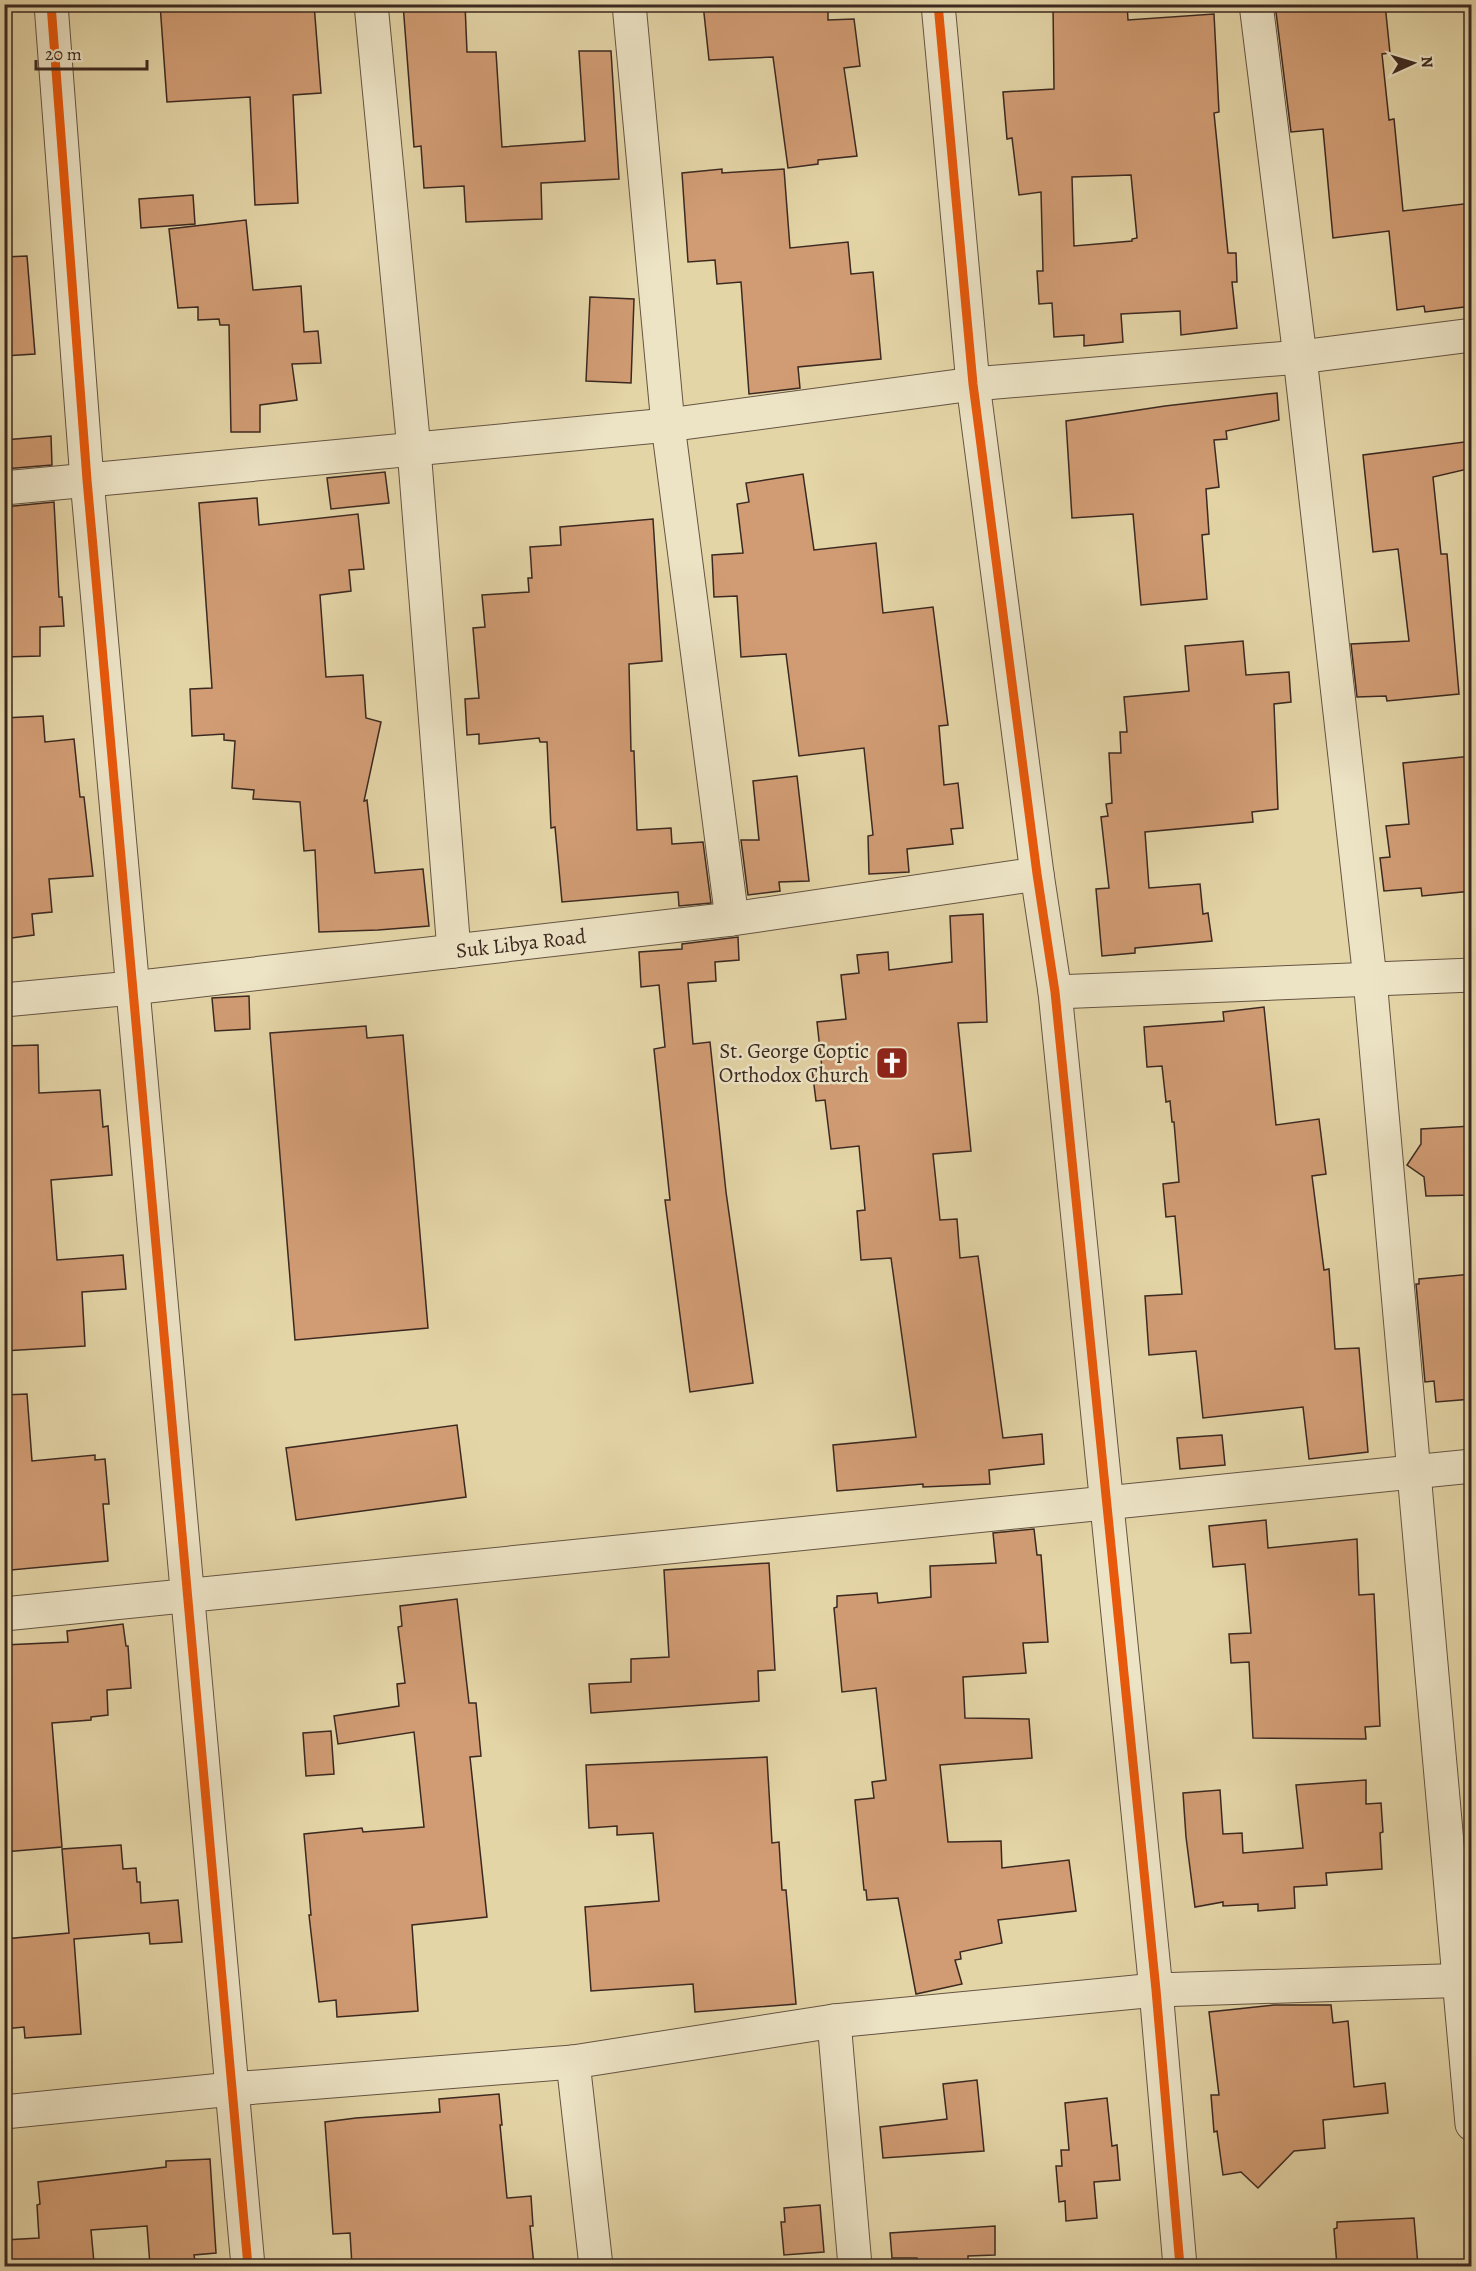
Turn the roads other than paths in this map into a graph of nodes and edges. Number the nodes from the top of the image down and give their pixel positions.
1 (51, 4) edge
2 (371, 4) edge
3 (629, 4) edge
4 (938, 4) edge
5 (1256, 4) edge
6 (1472, 334) edge
7 (1300, 357) junction
8 (973, 384) junction
9 (668, 425) junction
10 (414, 449) junction
11 (87, 480) junction
12 (4, 488) edge
13 (1037, 874) junction
14 (732, 919) junction
15 (454, 951) junction
16 (1472, 975) edge
17 (1370, 979) junction
18 (132, 988) junction
19 (1055, 992) junction
20 (4, 1000) edge
21 (1472, 1466) edge
22 (187, 1594) junction
23 (4, 1614) edge
24 (1465, 1980) edge
25 (1156, 1990) junction
26 (834, 2020) junction
27 (573, 2062) junction
28 (232, 2089) junction
29 (4, 2112) edge
30 (1472, 2124) edge
31 (248, 2266) edge
32 (596, 2266) edge
33 (855, 2266) edge
34 (1180, 2266) edge

1 - 11 street
2 - 10 street
3 - 9 street
4 - 8 street
5 - 7 street
6 - 7 street
7 - 8 street
7 - 17 street
8 - 9 street
8 - 13 street
9 - 10 street
9 - 14 street
10 - 11 street
10 - 15 street
11 - 12 street
11 - 18 street
13 - 14 street, Suk Libya Road
13 - 19 street
14 - 15 street, Suk Libya Road
15 - 18 street, Suk Libya Road
16 - 17 street
17 - 19 street
17 - 24 street
18 - 20 street, Suk Libya Road
18 - 22 street
19 - 25 street
21 - 22 street
22 - 23 street
22 - 28 street
24 - 25 street
24 - 30 street
25 - 26 street
25 - 34 street
26 - 27 street
26 - 33 street
27 - 28 street
27 - 32 street
28 - 29 street
28 - 31 street

